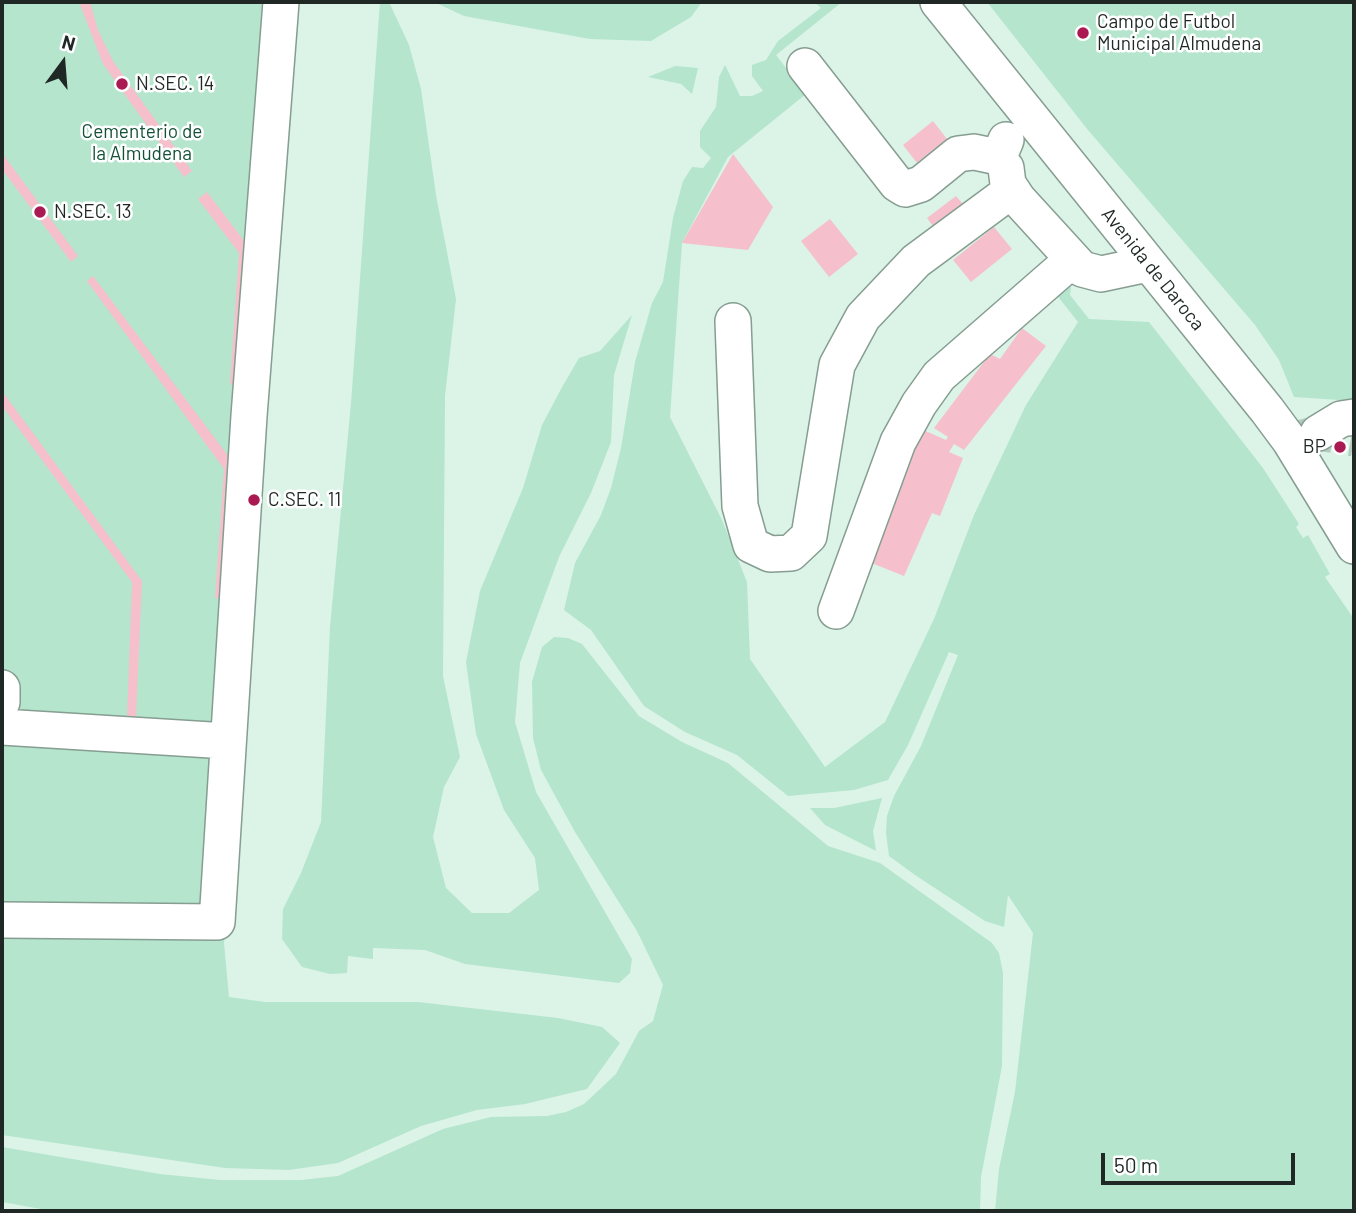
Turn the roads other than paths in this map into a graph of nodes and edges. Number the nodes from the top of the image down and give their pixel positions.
1 (281, 2) edge
2 (938, 2) edge
3 (805, 66) dead end
4 (1009, 91) junction
5 (1006, 140) junction
6 (1012, 190) junction
7 (1071, 261) junction
8 (1149, 264) junction
9 (733, 321) dead end
10 (1354, 417) edge
11 (1318, 433) dead end
12 (1354, 546) edge
13 (836, 611) dead end
14 (2, 688) edge
15 (2, 702) edge
16 (2, 727) edge
17 (227, 741) junction
18 (2, 920) edge

1 - 17 street
2 - 4 street, Avenida de Daroca
3 - 5 street
4 - 5 street
4 - 8 street, Avenida de Daroca
5 - 6 street
6 - 7 street
6 - 9 street
7 - 8 street
7 - 13 street
8 - 12 street, Avenida de Daroca
10 - 11 street
14 - 15 street
16 - 17 street
17 - 18 street

